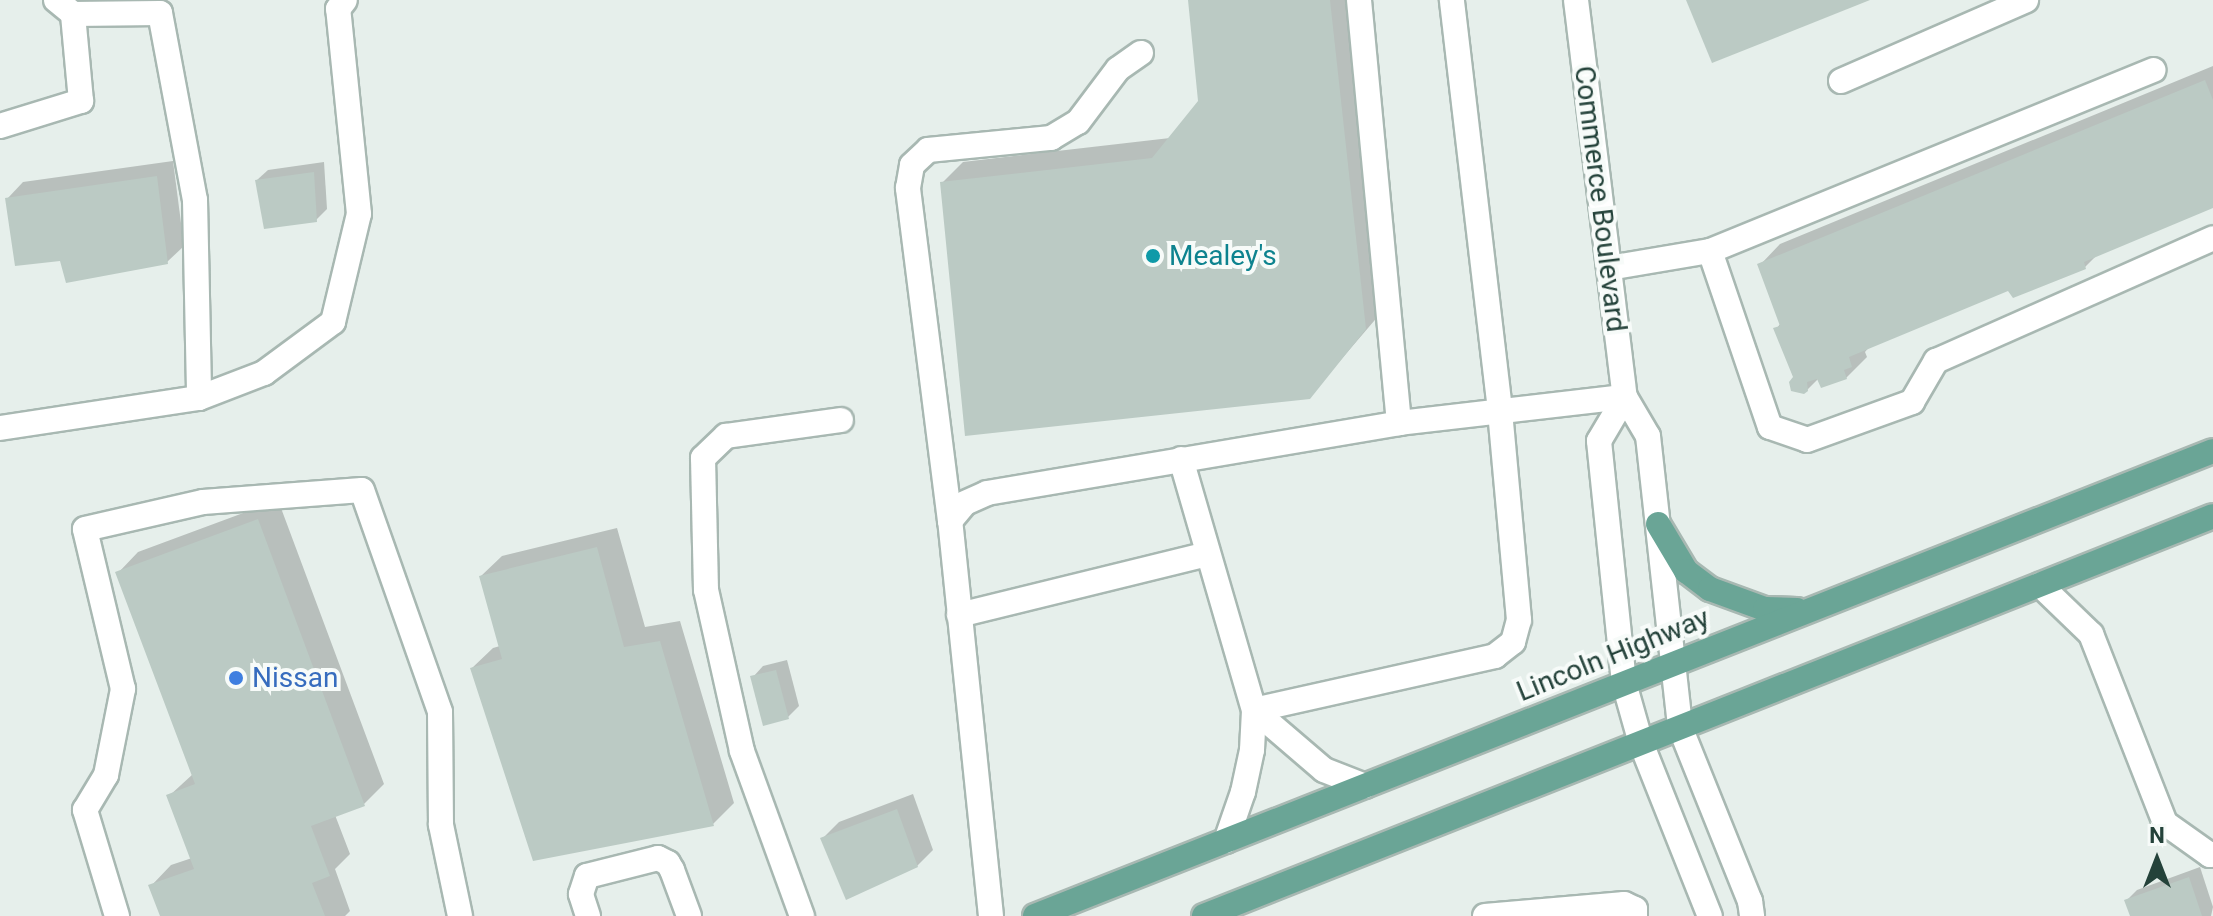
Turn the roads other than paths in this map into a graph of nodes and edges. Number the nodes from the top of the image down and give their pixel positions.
1 (345, 0) edge
2 (1359, 0) edge
3 (1452, 0) edge
4 (1576, 0) edge
5 (2026, 0) edge
6 (160, 6) edge
7 (64, 7) edge
8 (1141, 53) dead end
9 (2154, 70) dead end
10 (1841, 81) dead end
11 (0, 126) edge
12 (2213, 238) edge
13 (1710, 251) junction
14 (1609, 268) junction
15 (1625, 397) junction
16 (199, 398) junction
17 (1500, 410) junction
18 (841, 420) dead end
19 (1399, 423) junction
20 (0, 428) edge
21 (2213, 451) edge
22 (1181, 459) junction
23 (2213, 516) edge
24 (950, 521) junction
25 (1658, 524) junction
26 (1208, 554) junction
27 (2040, 585) junction
28 (1807, 611) junction
29 (959, 615) junction
30 (1672, 664) junction
31 (1624, 683) junction
32 (1254, 710) junction
33 (1680, 727) junction
34 (1641, 743) junction
35 (1365, 786) junction
36 (1226, 841) junction
37 (2213, 854) edge
38 (117, 916) edge
39 (460, 916) edge
40 (588, 916) edge
41 (689, 916) edge
42 (802, 916) edge
43 (991, 916) edge
44 (1035, 916) edge
45 (1204, 916) edge
46 (1485, 916) edge
47 (1635, 916) edge
48 (1710, 916) edge
49 (1752, 916) edge

1 - 16 street
2 - 19 street
3 - 17 street
4 - 14 street, Commerce Boulevard
5 - 10 street
6 - 7 street
6 - 16 street
7 - 11 street
8 - 24 street
9 - 13 street
12 - 13 street
13 - 14 street
14 - 15 street, Commerce Boulevard
15 - 17 street
15 - 25 street, Commerce Boulevard
15 - 31 street
16 - 20 street
17 - 19 street
17 - 32 street
18 - 42 street
19 - 22 street
21 - 28 main road, Lincoln Highway
22 - 24 street
22 - 26 street
23 - 27 main road
24 - 29 street
25 - 28 main road
25 - 30 street, Commerce Boulevard
26 - 29 street
26 - 32 street
27 - 33 main road
27 - 37 street
28 - 30 main road, Lincoln Highway
29 - 43 street
30 - 31 main road, Lincoln Highway
30 - 33 street, Commerce Boulevard
31 - 34 street
31 - 35 main road, Lincoln Highway
32 - 35 street
32 - 36 street
33 - 34 main road
33 - 49 street, Commerce Boulevard
34 - 45 main road
34 - 48 street
35 - 36 main road, Lincoln Highway
36 - 44 main road, Lincoln Highway
38 - 39 street
40 - 41 street
46 - 47 street

